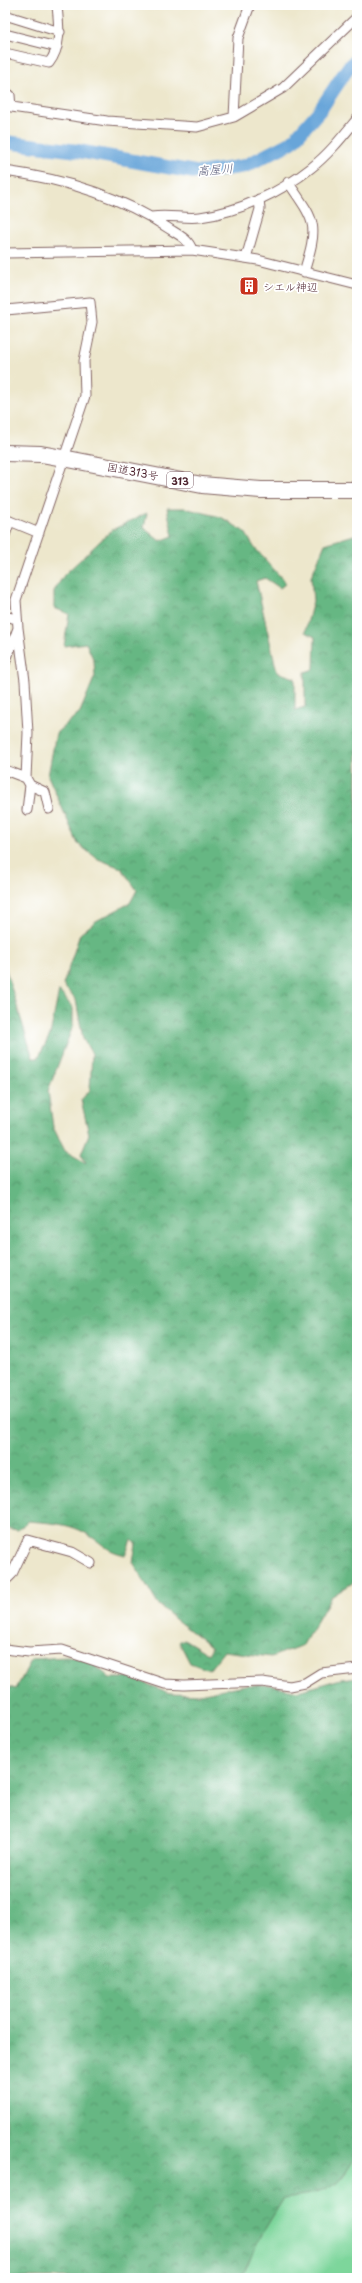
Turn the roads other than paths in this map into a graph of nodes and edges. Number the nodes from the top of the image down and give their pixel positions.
1 (55, 5) edge
2 (250, 5) edge
3 (5, 15) edge
4 (357, 17) edge
5 (60, 32) junction
6 (5, 34) edge
7 (56, 47) junction
8 (5, 54) edge
9 (5, 92) edge
10 (8, 106) edge
11 (234, 117) junction
12 (357, 119) edge
13 (5, 171) edge
14 (288, 182) junction
15 (259, 199) junction
16 (152, 217) junction
17 (192, 250) junction
18 (5, 253) edge
19 (246, 258) junction
20 (304, 272) junction
21 (357, 285) edge
22 (6, 310) dead end
23 (5, 453) edge
24 (64, 458) junction
25 (357, 490) edge
26 (8, 520) edge
27 (39, 533) junction
28 (5, 535) edge
29 (5, 616) edge
30 (17, 624) junction
31 (5, 663) edge
32 (5, 770) edge
33 (28, 782) junction
34 (49, 809) dead end
35 (28, 810) dead end
36 (91, 1563) dead end
37 (5, 1577) edge
38 (5, 1649) edge
39 (357, 1669) edge

1 - 5 street
2 - 11 street
3 - 5 street
4 - 11 street
5 - 7 street
6 - 7 street
7 - 8 street
9 - 10 street
10 - 11 street
12 - 14 street
13 - 16 street
14 - 15 street
14 - 20 street
15 - 16 street
15 - 19 street
16 - 17 street
17 - 18 street
17 - 19 street
19 - 20 street
20 - 21 street
22 - 24 street
23 - 24 highway, 国道313号 / 313
24 - 25 highway, 国道313号 / 313
24 - 27 street
26 - 27 street
26 - 28 street
27 - 30 street
29 - 30 street
30 - 31 street
30 - 33 street
32 - 33 street
33 - 34 street
33 - 35 street
36 - 37 street
38 - 39 street

